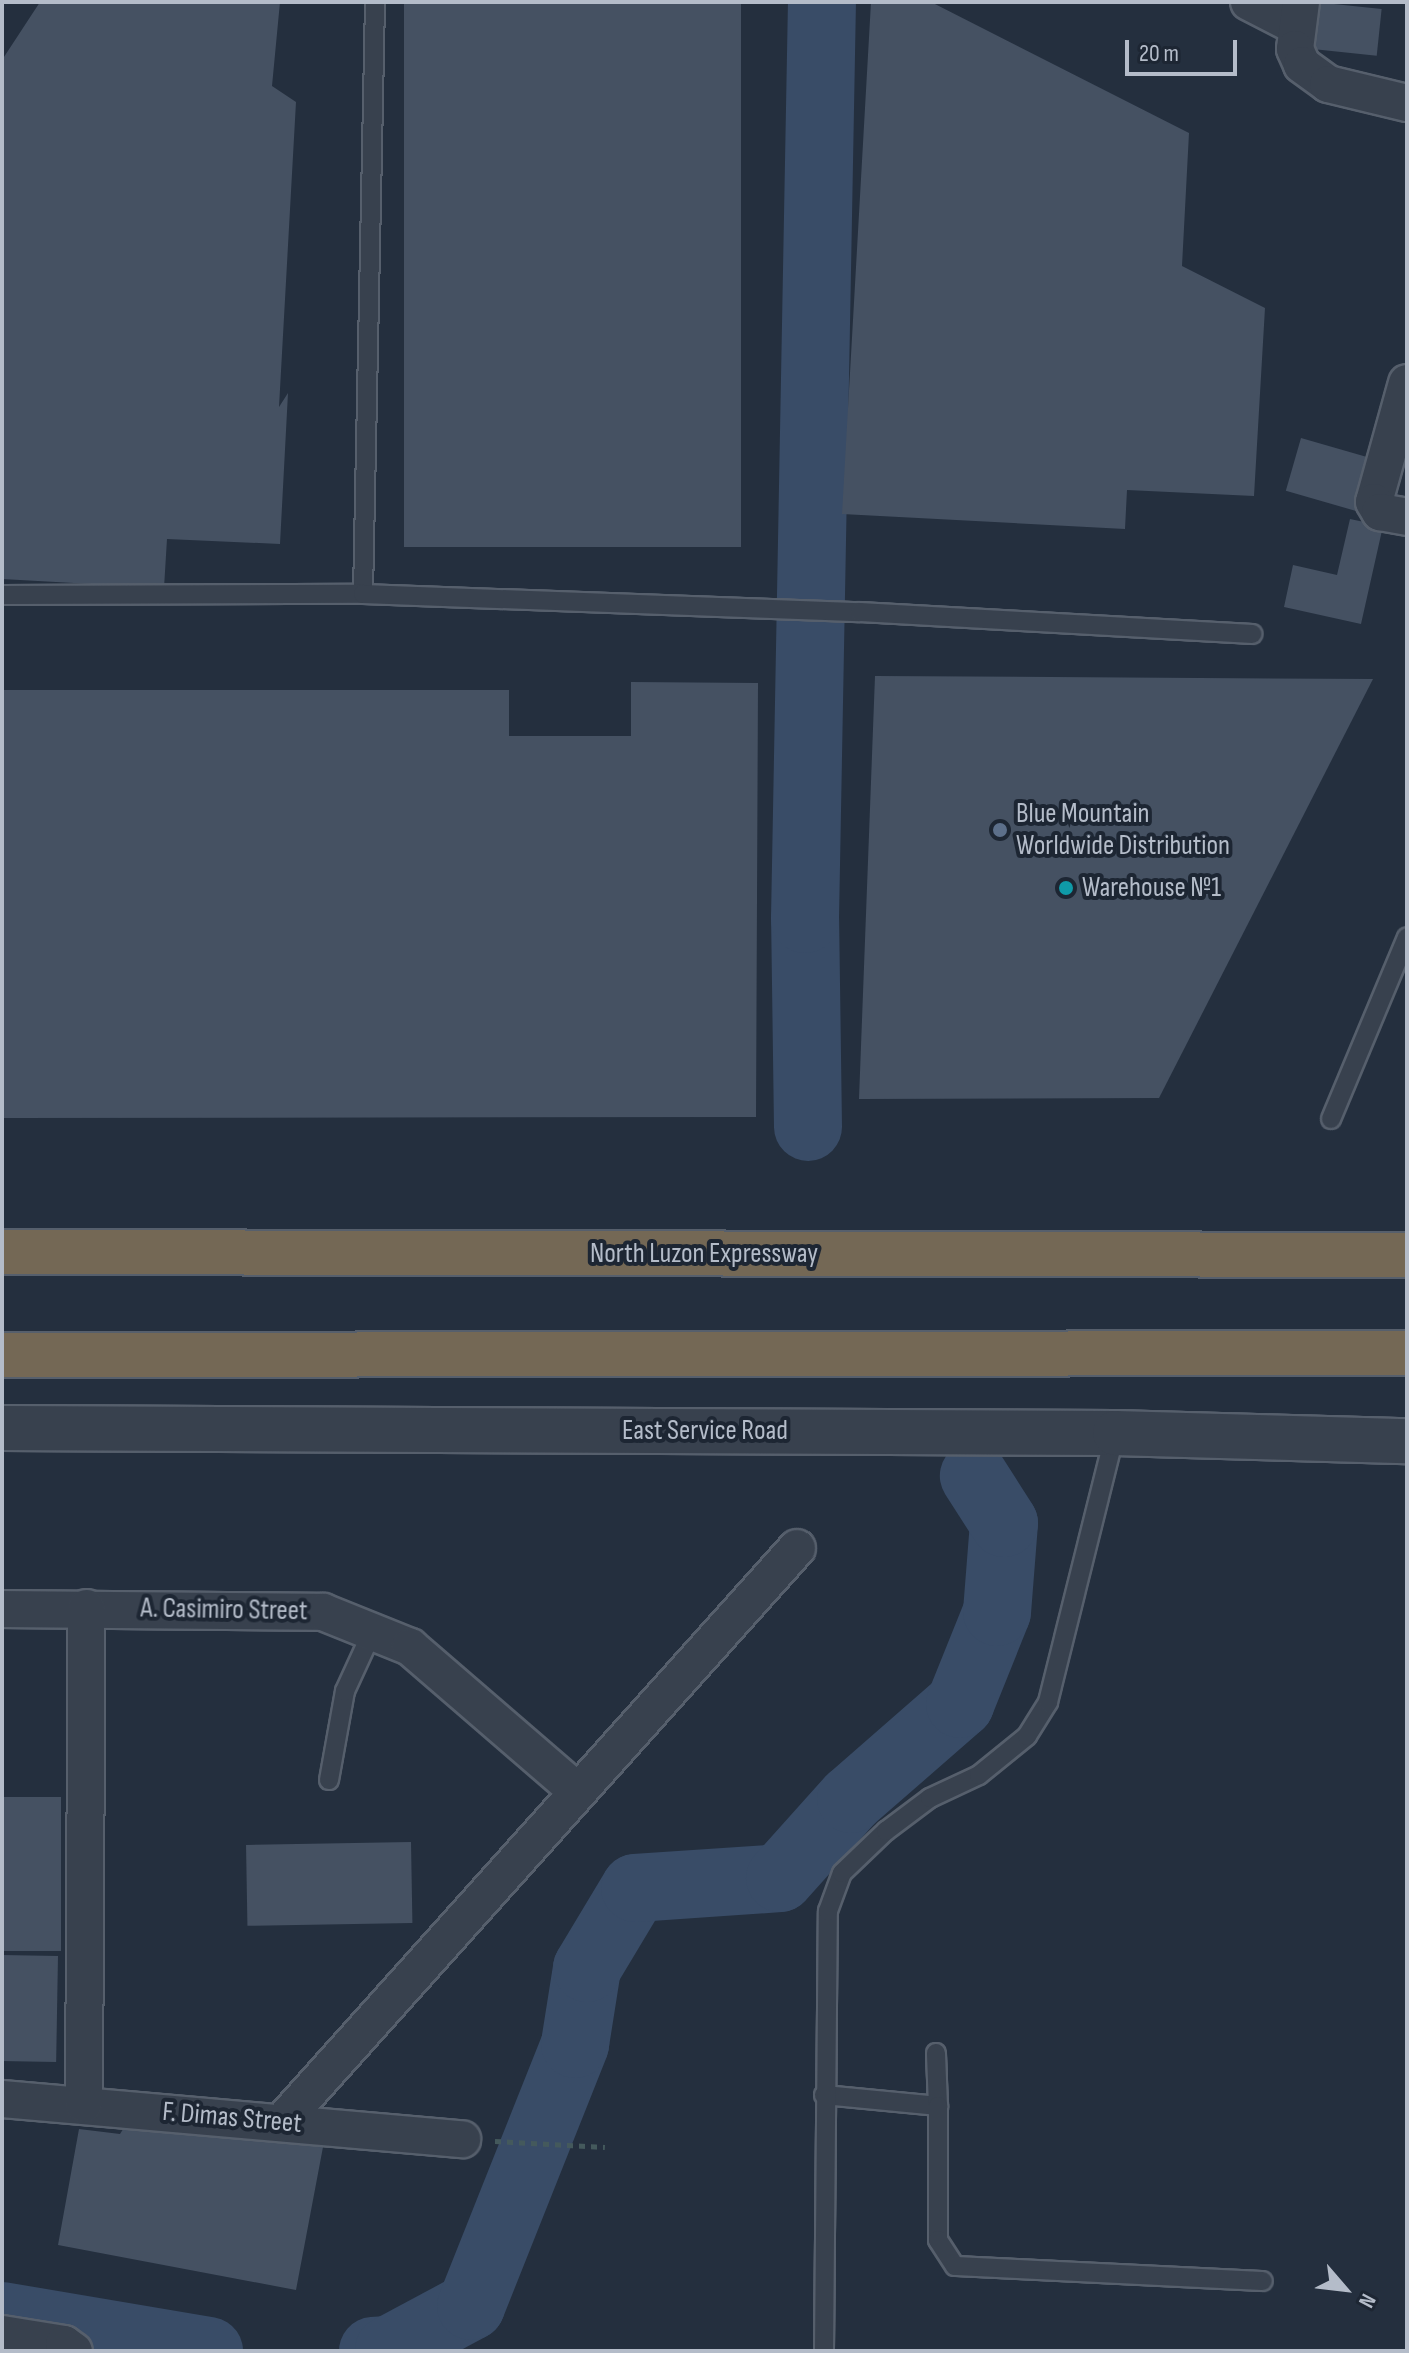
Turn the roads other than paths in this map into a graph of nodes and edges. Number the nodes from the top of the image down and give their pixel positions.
1 (375, 2) edge
2 (1249, 2) edge
3 (1299, 14) edge
4 (1407, 103) edge
5 (1407, 383) edge
6 (1407, 517) edge
7 (363, 594) junction
8 (2, 595) edge
9 (1252, 634) dead end
10 (1407, 937) edge
11 (1331, 1119) dead end
12 (2, 1252) edge
13 (1407, 1255) edge
14 (1407, 1353) edge
15 (2, 1355) edge
16 (2, 1428) edge
17 (1115, 1433) junction
18 (1407, 1441) edge
19 (797, 1548) dead end
20 (87, 1608) junction
21 (2, 1609) edge
22 (373, 1630) junction
23 (329, 1780) dead end
24 (577, 1791) junction
25 (936, 2053) dead end
26 (824, 2095) junction
27 (2, 2099) edge
28 (84, 2104) junction
29 (938, 2106) junction
30 (282, 2122) junction
31 (462, 2139) road end
32 (1263, 2281) dead end
33 (2, 2334) edge
34 (74, 2351) edge
35 (824, 2351) edge

1 - 7 lane
2 - 3 street
3 - 4 street
5 - 6 street
7 - 8 lane
7 - 9 lane
10 - 11 lane
12 - 13 highway, North Luzon Expressway
14 - 15 highway
16 - 17 street, East Service Road
17 - 18 street, East Service Road
17 - 26 lane
19 - 24 street
20 - 21 street, A. Casimiro Street
20 - 22 street, A. Casimiro Street
20 - 28 street
22 - 23 lane
22 - 24 street, A. Casimiro Street
24 - 30 street
25 - 29 lane
26 - 29 lane
26 - 35 lane
27 - 28 street, F. Dimas Street
28 - 30 street, F. Dimas Street
29 - 32 lane
30 - 31 street, F. Dimas Street
33 - 34 street

